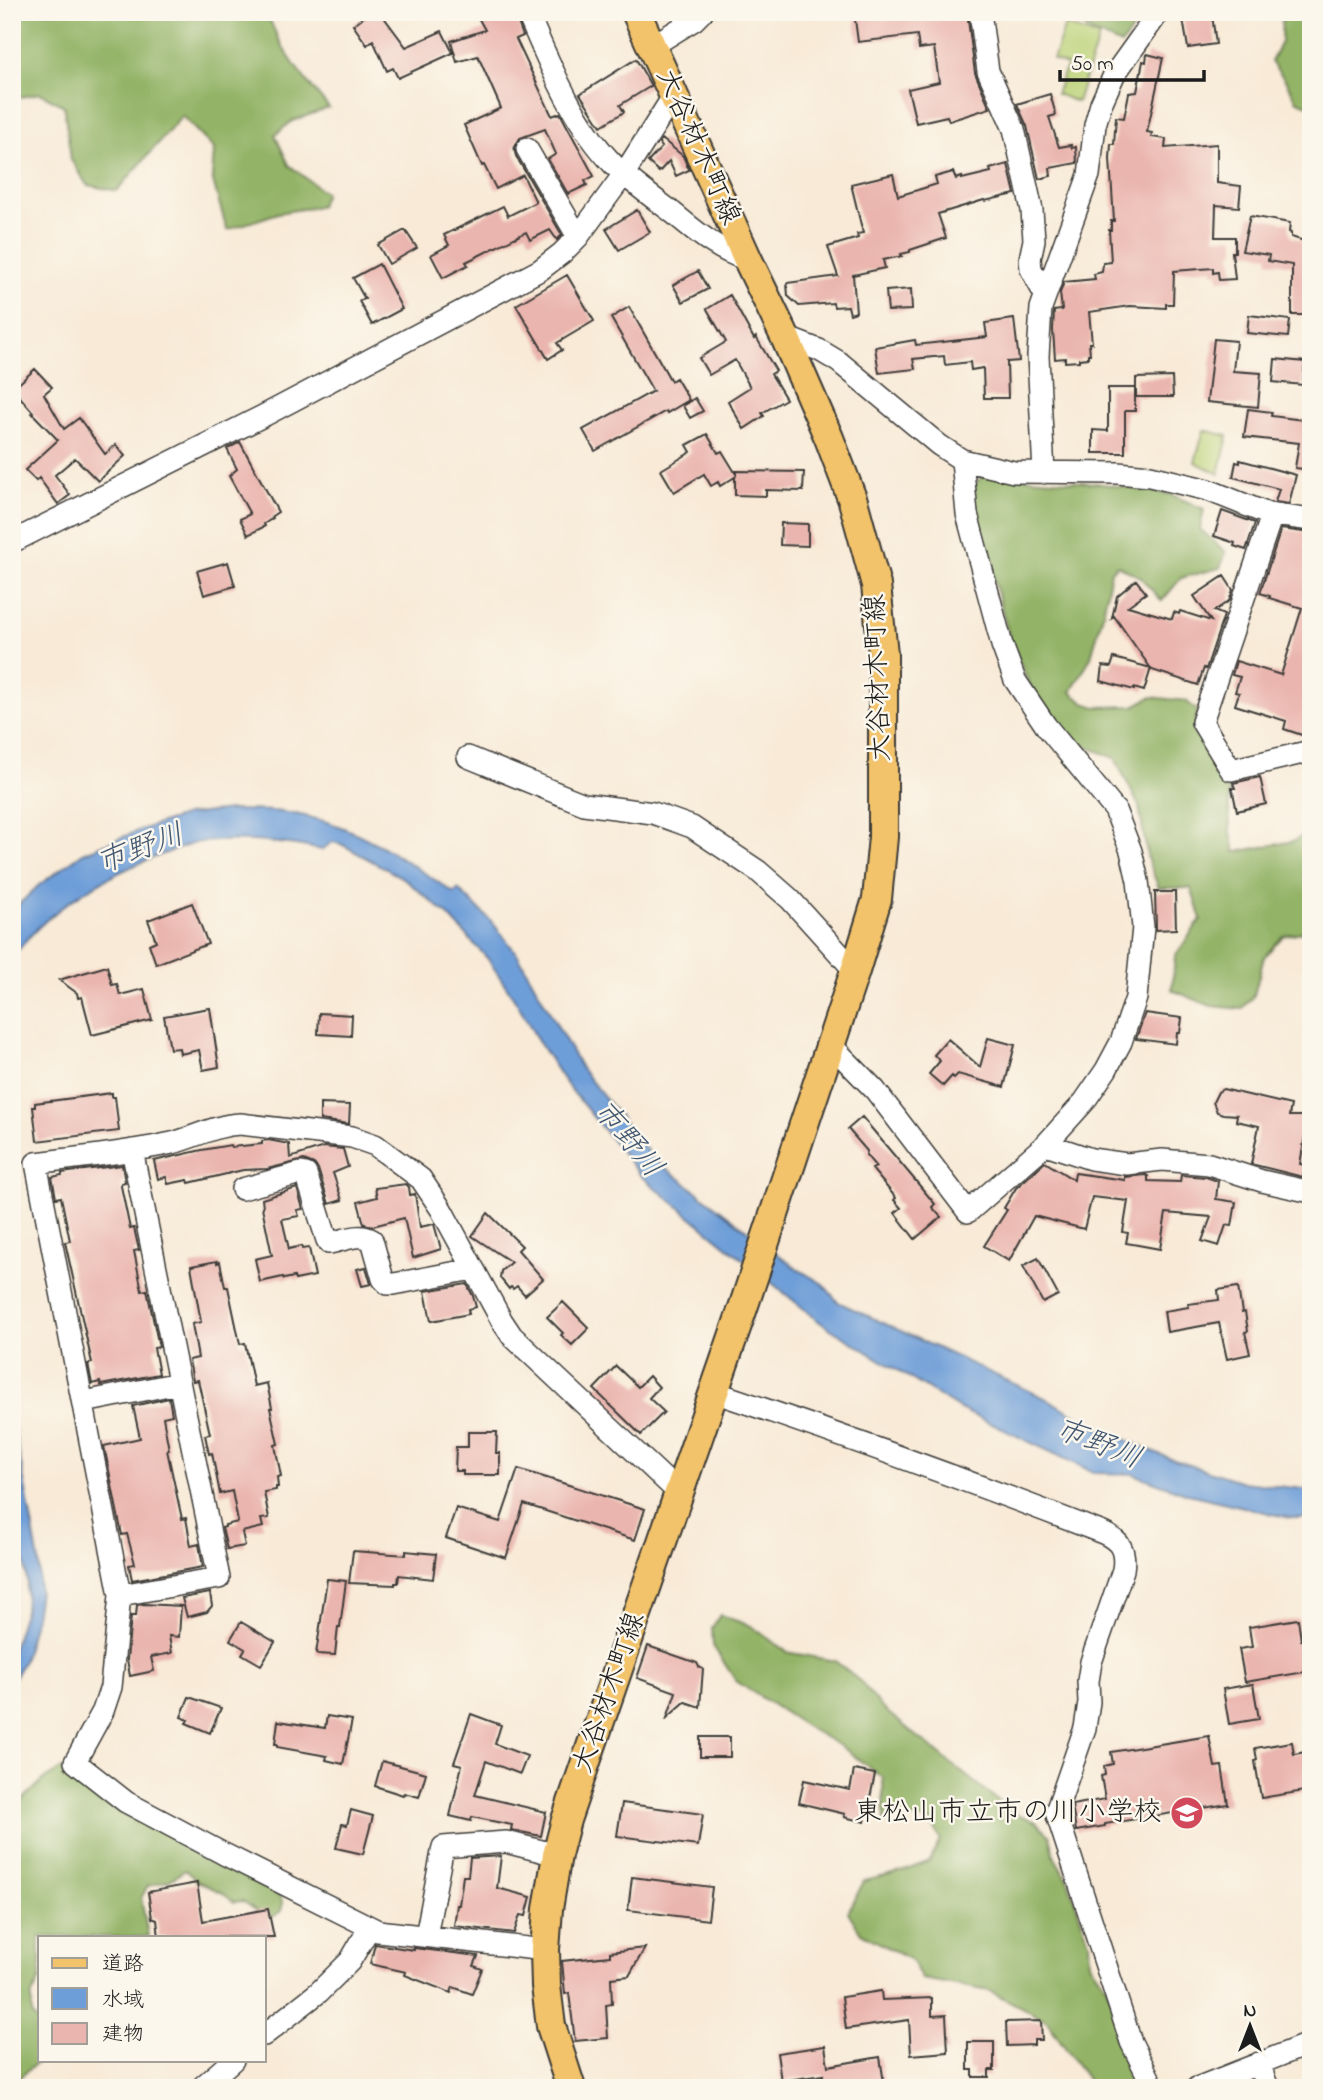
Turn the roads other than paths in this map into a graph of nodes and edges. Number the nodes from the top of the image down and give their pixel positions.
1 (527, 12) edge
2 (636, 12) edge
3 (702, 12) edge
4 (980, 12) edge
5 (1159, 12) edge
6 (652, 46) junction
7 (674, 95) junction
8 (527, 149) dead end
9 (624, 174) junction
10 (578, 237) junction
11 (748, 260) junction
12 (1045, 295) junction
13 (785, 337) junction
14 (962, 460) junction
15 (1044, 473) junction
16 (1272, 515) junction
17 (1311, 520) edge
18 (12, 542) edge
19 (1311, 751) edge
20 (468, 757) dead end
21 (855, 971) junction
22 (830, 1044) junction
23 (1046, 1144) junction
24 (132, 1150) junction
25 (242, 1188) dead end
26 (1311, 1192) edge
27 (474, 1269) junction
28 (179, 1383) junction
29 (714, 1392) junction
30 (84, 1402) junction
31 (679, 1493) junction
32 (120, 1595) junction
33 (557, 1855) junction
34 (370, 1927) junction
35 (426, 1936) junction
36 (545, 1950) junction
37 (266, 2033) edge
38 (1311, 2043) edge
39 (231, 2062) edge
40 (1259, 2063) junction
41 (1149, 2078) dead end
42 (201, 2088) edge
43 (571, 2088) edge
44 (1197, 2088) edge
45 (1268, 2088) edge

1 - 9 street
2 - 6 main road, 大谷材木町線
3 - 6 street
4 - 12 street
5 - 12 street
6 - 7 main road, 大谷材木町線
7 - 9 street
7 - 11 main road, 大谷材木町線
8 - 10 street
9 - 10 street
9 - 11 street
10 - 18 street
11 - 13 main road, 大谷材木町線
12 - 15 street
13 - 14 street
13 - 21 main road, 大谷材木町線
14 - 15 street
14 - 23 street
15 - 16 street
16 - 17 street
16 - 19 street
20 - 21 street
21 - 22 main road, 大谷材木町線
22 - 23 street
22 - 29 main road, 大谷材木町線
23 - 26 street
24 - 27 street
24 - 28 street
24 - 30 street
25 - 27 street
27 - 31 street
28 - 30 street
28 - 32 street
29 - 31 main road, 大谷材木町線
29 - 41 street
30 - 32 street
31 - 33 main road, 大谷材木町線
32 - 34 street
33 - 35 street
33 - 36 main road, 大谷材木町線
34 - 35 street
34 - 37 street
35 - 36 street
36 - 43 main road, 大谷材木町線
38 - 40 street
39 - 42 street
40 - 44 street
40 - 45 street

